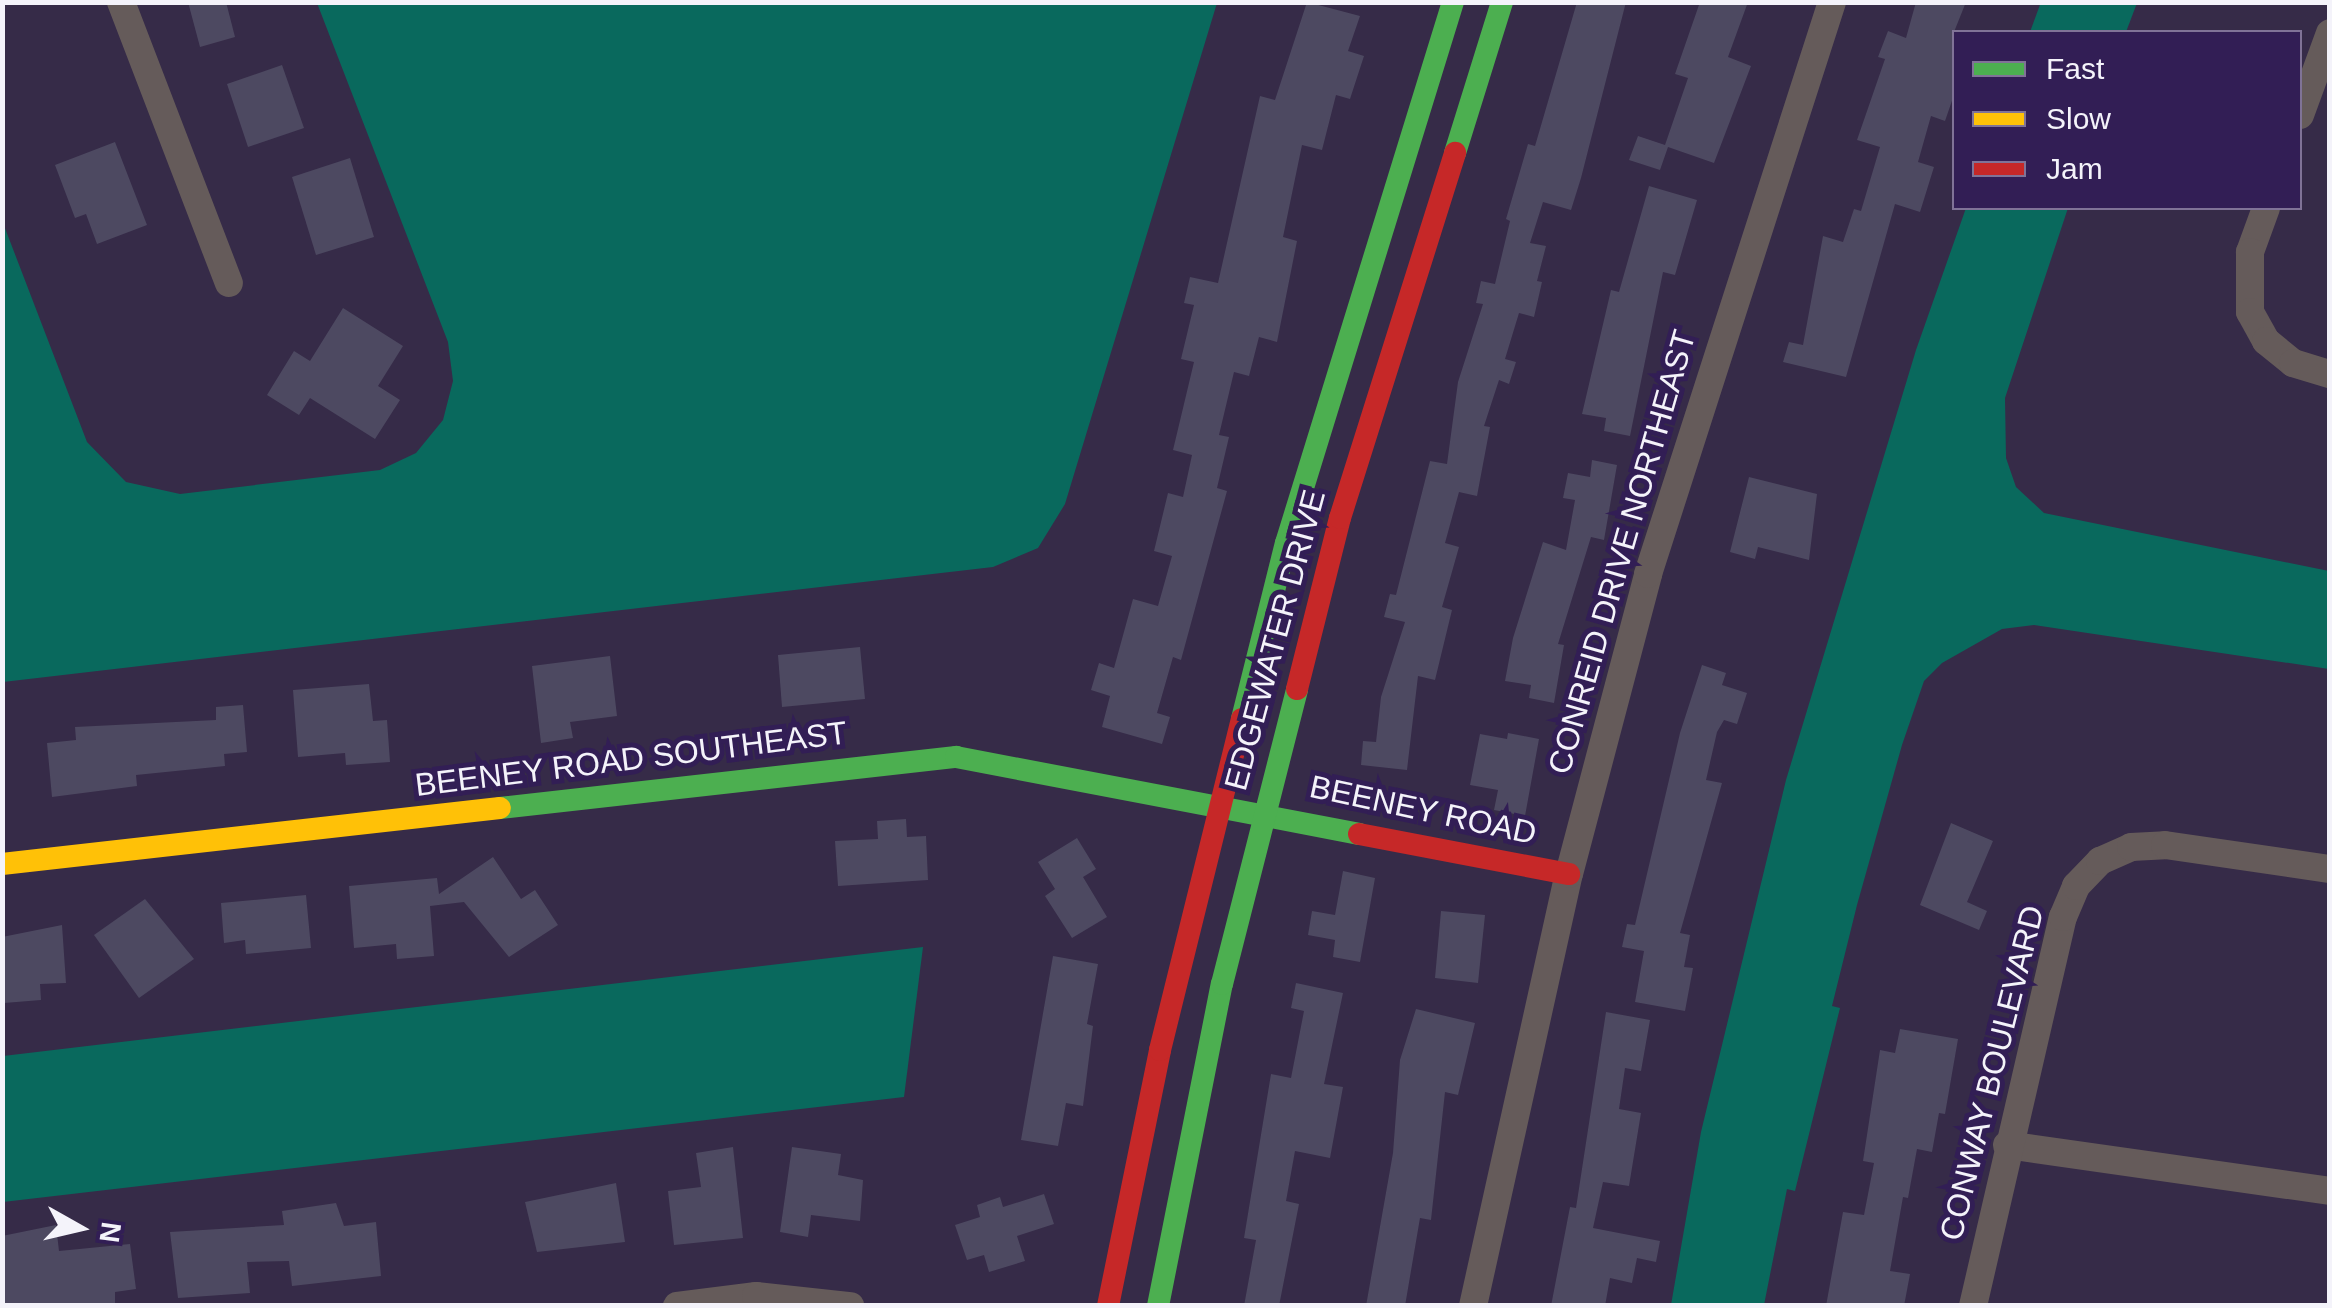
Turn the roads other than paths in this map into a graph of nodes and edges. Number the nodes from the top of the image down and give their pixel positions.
1 (120, 2) edge
2 (1452, 2) edge
3 (1502, 2) edge
4 (1832, 2) edge
5 (2330, 34) edge
6 (1433, 62) junction
7 (2324, 64) edge
8 (1476, 80) junction
9 (2302, 111) edge
10 (2265, 210) edge
11 (229, 282) dead end
12 (2330, 374) edge
13 (1220, 802) junction
14 (1264, 811) junction
15 (2, 864) edge
16 (2330, 869) edge
17 (1568, 874) junction
18 (2008, 1145) junction
19 (2330, 1191) edge
20 (677, 1306) edge
21 (850, 1306) edge
22 (1108, 1306) edge
23 (1158, 1306) edge
24 (1473, 1306) edge
25 (1973, 1306) edge

1 - 11 street
2 - 6 street, EDGEWATER DRIVE
3 - 8 street, EDGEWATER DRIVE
4 - 17 street, CONREID DRIVE NORTHEAST
5 - 7 street
6 - 8 street
6 - 13 street, EDGEWATER DRIVE
7 - 9 street
8 - 14 street, EDGEWATER DRIVE
10 - 12 street
13 - 14 street, BEENEY ROAD SOUTHEAST
13 - 15 street, BEENEY ROAD SOUTHEAST
13 - 22 street, EDGEWATER DRIVE
14 - 17 street, BEENEY ROAD
14 - 23 street, EDGEWATER DRIVE
16 - 18 street, CONWAY BOULEVARD
17 - 24 street, CONREID DRIVE NORTHEAST
18 - 19 street
18 - 25 street, CONWAY BOULEVARD
20 - 21 street

